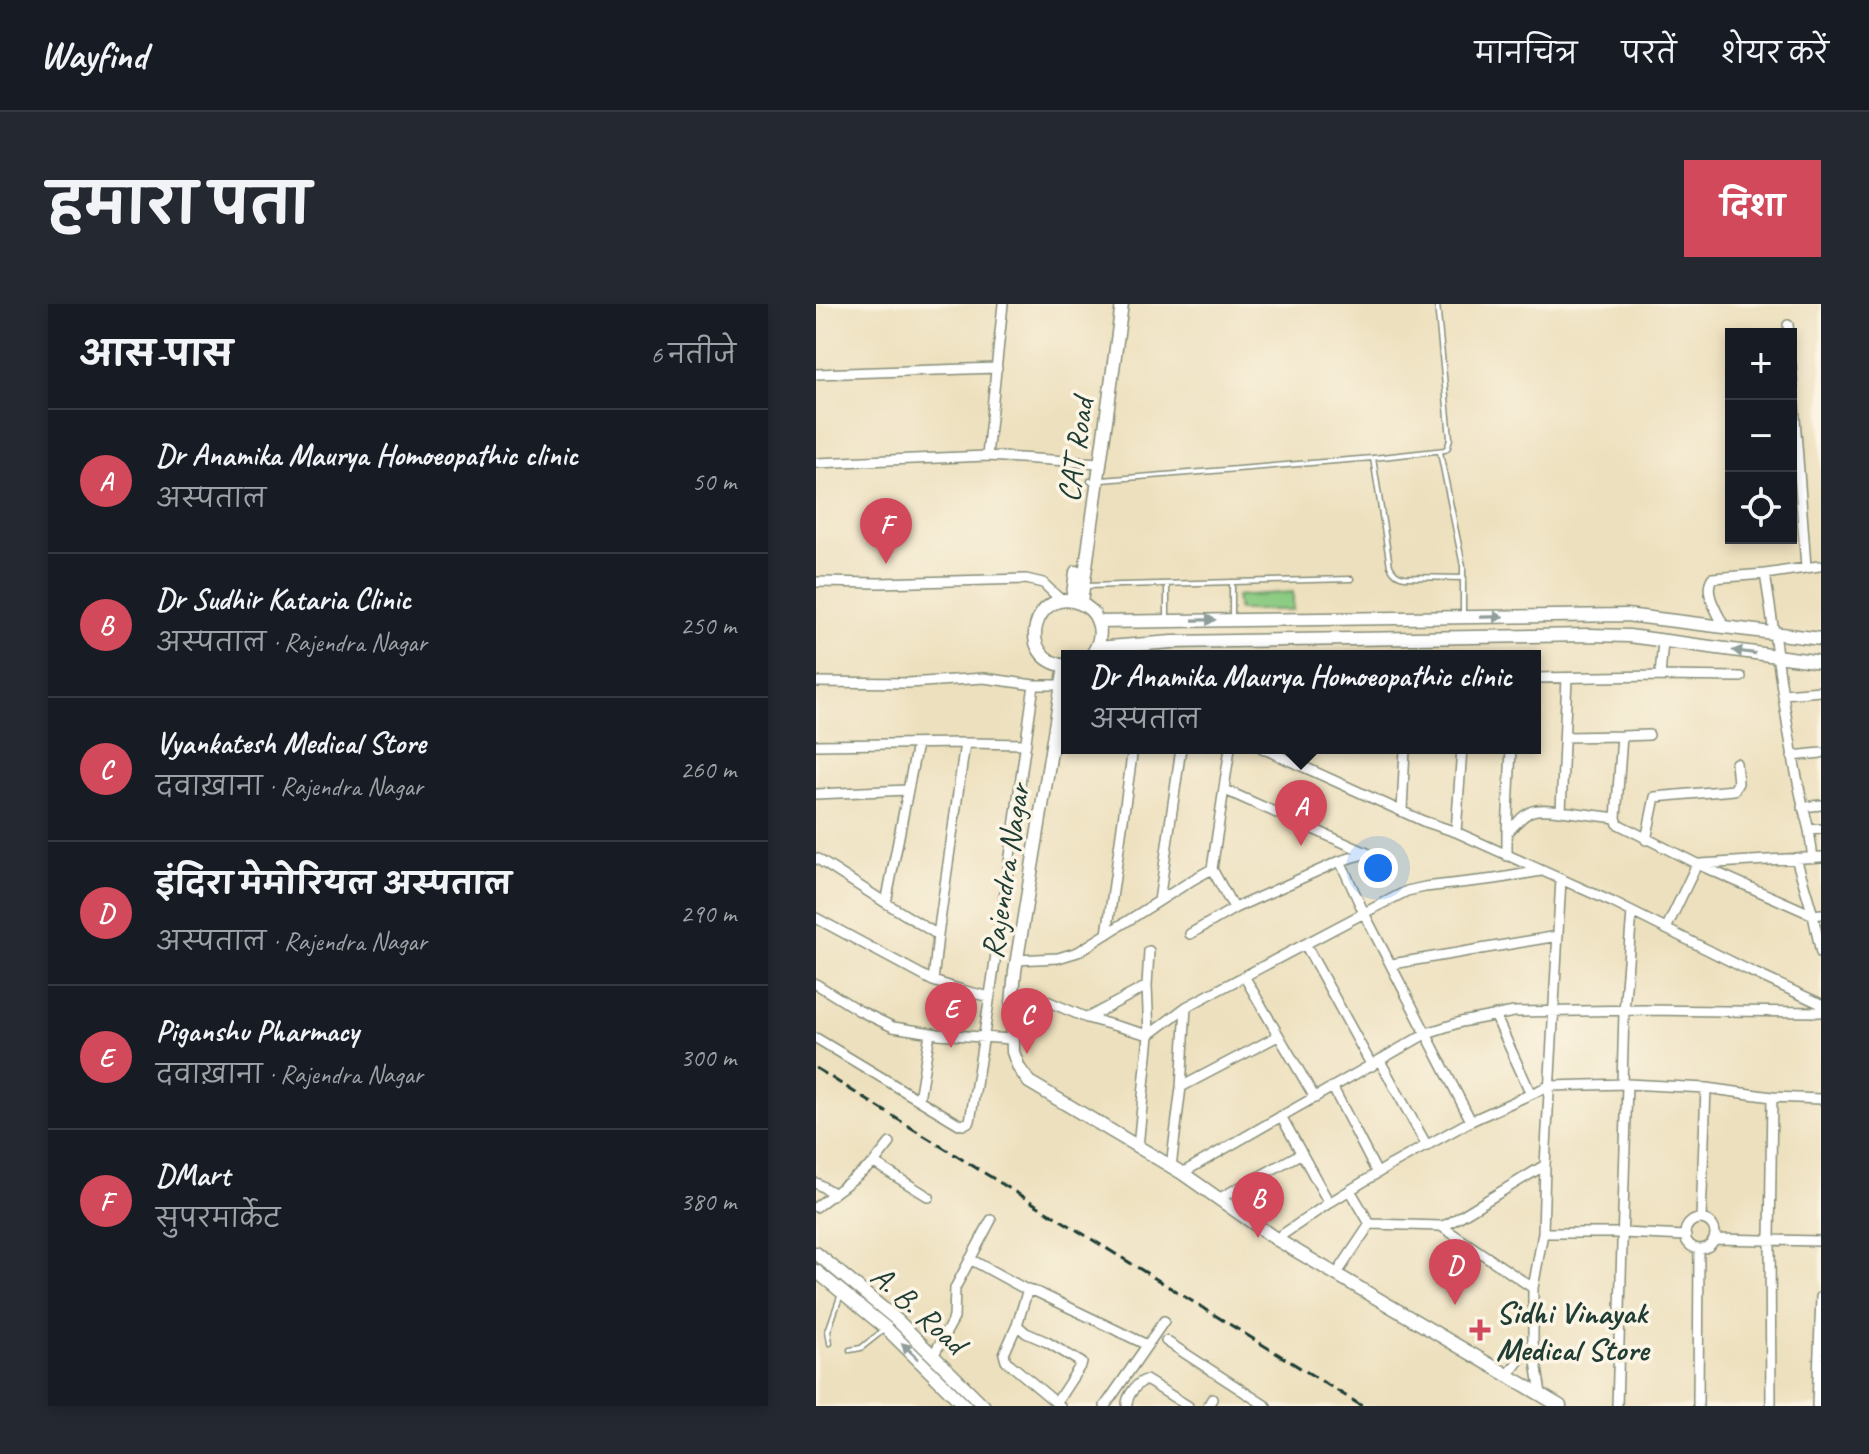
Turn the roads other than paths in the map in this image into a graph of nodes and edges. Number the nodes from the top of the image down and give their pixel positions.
1 (1003, 304) edge
2 (1114, 304) edge
3 (1122, 304) edge
4 (1437, 304) edge
5 (997, 368) junction
6 (816, 374) edge
7 (1794, 400) edge
8 (1440, 452) junction
9 (987, 456) junction
10 (1373, 458) junction
11 (1096, 462) junction
12 (816, 463) edge
13 (1093, 481) junction
14 (1806, 567) junction
15 (1820, 569) edge
16 (1765, 574) junction
17 (1464, 578) junction
18 (1351, 579) dead end
19 (816, 582) edge
20 (1232, 582) junction
21 (1167, 584) junction
22 (1079, 586) junction
23 (1071, 602) junction
24 (1463, 617) junction
25 (1232, 620) junction
26 (1167, 621) junction
27 (1098, 622) junction
28 (1725, 628) junction
29 (1775, 634) junction
30 (1821, 639) edge
31 (1663, 641) junction
32 (1094, 650) edge
33 (1119, 650) edge
34 (1778, 657) junction
35 (1821, 662) edge
36 (1061, 665) edge
37 (1660, 676) junction
38 (1741, 677) dead end
39 (1541, 678) edge
40 (1567, 678) junction
41 (816, 682) edge
42 (1034, 685) junction
43 (1061, 685) edge
44 (1061, 691) edge
45 (1821, 691) edge
46 (1783, 694) junction
47 (1649, 735) dead end
48 (1622, 736) junction
49 (1565, 737) junction
50 (965, 743) junction
51 (917, 744) junction
52 (1026, 744) junction
53 (816, 745) edge
54 (1821, 753) edge
55 (1132, 754) edge
56 (1180, 754) edge
57 (1229, 754) edge
58 (1276, 754) edge
59 (1405, 754) edge
60 (1462, 754) edge
61 (1511, 754) edge
62 (1792, 756) junction
63 (1736, 763) dead end
64 (908, 790) junction
65 (1225, 790) junction
66 (816, 794) edge
67 (1821, 805) edge
68 (1802, 807) junction
69 (1402, 811) junction
70 (1561, 811) junction
71 (1616, 818) junction
72 (1821, 829) edge
73 (1809, 830) junction
74 (1456, 832) junction
75 (1507, 833) junction
76 (1646, 840) junction
77 (1507, 856) junction
78 (1817, 857) edge
79 (816, 858) edge
80 (1796, 858) junction
81 (1340, 861) junction
82 (1697, 864) junction
83 (1212, 869) junction
84 (1541, 871) junction
85 (1561, 879) junction
86 (1159, 901) junction
87 (1821, 901) edge
88 (886, 903) junction
89 (1809, 903) junction
90 (1235, 908) junction
91 (1632, 912) junction
92 (1364, 913) junction
93 (1817, 914) edge
94 (816, 918) edge
95 (1666, 929) junction
96 (1107, 934) junction
97 (1190, 934) dead end
98 (938, 935) junction
99 (1558, 936) junction
100 (1305, 944) junction
101 (1149, 951) dead end
102 (1821, 953) edge
103 (1016, 960) junction
104 (1392, 964) junction
105 (1244, 976) junction
106 (933, 981) junction
107 (816, 984) edge
108 (1147, 986) junction
109 (990, 997) junction
110 (1012, 1004) junction
111 (1821, 1004) edge
112 (1186, 1007) junction
113 (1624, 1011) junction
114 (1553, 1012) junction
115 (1821, 1012) edge
116 (1495, 1015) junction
117 (1087, 1018) junction
118 (930, 1033) junction
119 (1427, 1033) junction
120 (1149, 1035) junction
121 (1278, 1036) junction
122 (985, 1037) junction
123 (816, 1038) edge
124 (1011, 1039) junction
125 (1376, 1064) junction
126 (1625, 1084) junction
127 (1549, 1086) junction
128 (1181, 1087) junction
129 (1333, 1088) junction
130 (1706, 1088) junction
131 (1531, 1094) junction
132 (1772, 1097) junction
133 (1315, 1098) junction
134 (919, 1099) junction
135 (1821, 1099) edge
136 (1281, 1116) junction
137 (1471, 1121) junction
138 (890, 1143) dead end
139 (1427, 1146) junction
140 (1138, 1147) junction
141 (1302, 1153) junction
142 (874, 1163) junction
143 (1545, 1165) junction
144 (1177, 1170) junction
145 (1377, 1173) junction
146 (816, 1183) edge
147 (1350, 1190) junction
148 (833, 1193) junction
149 (929, 1197) dead end
150 (1220, 1198) junction
151 (1329, 1203) junction
152 (816, 1207) edge
153 (1701, 1219) junction
154 (991, 1220) dead end
155 (1370, 1224) junction
156 (1441, 1226) junction
157 (1543, 1233) junction
158 (1622, 1233) junction
159 (1686, 1236) junction
160 (1276, 1239) junction
161 (1715, 1239) junction
162 (1770, 1240) junction
163 (1821, 1241) edge
164 (1699, 1249) junction
165 (816, 1253) edge
166 (970, 1259) junction
167 (816, 1271) edge
168 (1336, 1275) junction
169 (1533, 1288) junction
170 (1028, 1289) junction
171 (842, 1291) junction
172 (1821, 1297) edge
173 (1164, 1321) dead end
174 (1017, 1325) junction
175 (886, 1328) junction
176 (1166, 1341) dead end
177 (1533, 1342) junction
178 (830, 1343) dead end
179 (1147, 1345) junction
180 (850, 1350) dead end
181 (933, 1356) junction
182 (1508, 1375) junction
183 (1541, 1394) junction
184 (1058, 1404) edge
185 (965, 1406) edge
186 (984, 1406) edge
187 (1105, 1406) edge
188 (1127, 1406) edge
189 (1188, 1406) edge
190 (1266, 1406) edge
191 (1560, 1406) edge
192 (1617, 1406) edge
193 (1698, 1406) edge
194 (1771, 1406) edge
195 (1817, 1406) edge

1 - 5 street
2 - 11 main road, CAT Road
3 - 11 main road, CAT Road
4 - 8 lane
5 - 6 street
5 - 9 street
7 - 14 street
8 - 10 lane
8 - 17 lane
9 - 11 street
9 - 12 street
10 - 13 lane
10 - 17 lane
11 - 13 main road, CAT Road
13 - 22 main road, CAT Road
14 - 15 street
14 - 16 street
16 - 28 street
16 - 29 street
17 - 24 lane
18 - 20 lane
19 - 23 street
20 - 21 lane
20 - 25 lane
21 - 22 lane
21 - 26 lane
22 - 23 main road, CAT Road
23 - 27 main road
23 - 36 main road
24 - 25 main road
24 -> 28 main road
26 -> 25 main road
26 - 27 main road
27 - 32 main road
28 - 29 main road
29 - 30 main road
29 - 34 street
31 - 33 main road
34 -> 31 main road
31 - 37 street
34 - 35 main road
34 - 46 street
37 - 38 street
37 - 40 street
39 - 40 street
40 - 49 street
41 - 42 street
42 - 43 street
42 - 52 street
44 - 103 main road, Rajendra Nagar
45 - 46 street
46 - 62 street
47 - 48 street
48 - 49 street
48 - 71 street
49 - 70 street
50 - 51 street
50 - 52 street
50 - 98 street
51 - 53 street
51 - 64 street
52 - 109 street
54 - 62 street
55 - 96 street
56 - 86 street
57 - 65 street
58 - 69 street
59 - 69 street
60 - 74 street
61 - 75 street
62 - 68 street
63 - 76 street
64 - 66 street
64 - 88 street
65 - 81 street
65 - 83 street
67 - 68 street
68 - 73 street
69 - 74 street
70 - 71 street
70 - 75 street
71 - 76 street
72 - 73 street
73 - 78 street
74 - 77 street
75 - 77 street
76 - 82 street
77 - 84 street
78 - 80 street
79 - 88 street
80 - 82 street
80 - 89 street
81 - 90 street
81 - 92 street
82 - 93 street
82 - 95 street
83 - 86 street
83 - 90 street
84 - 85 street
84 - 92 street
85 - 91 street
85 - 99 street
86 - 96 street
87 - 89 street
88 - 98 street
89 - 93 street
90 - 97 street
91 - 95 street
91 - 113 street
92 - 100 street
92 - 104 street
93 - 102 street
94 - 106 street
95 - 111 street
96 - 103 street
98 - 106 street
99 - 104 street
99 - 114 street
100 - 105 street
100 - 125 street
101 - 108 street
103 - 110 main road, Rajendra Nagar
104 - 119 street
105 - 112 street
105 - 121 street
106 - 109 street
107 - 118 street
108 - 117 street
108 - 120 street
109 - 122 street
110 - 117 street
110 - 124 main road, Rajendra Nagar
112 - 120 street
112 - 128 street
113 - 114 street
113 - 115 street
113 - 126 street
114 - 116 street
114 - 127 street
116 - 119 street
116 - 131 street
117 - 120 street
118 - 122 street
118 - 134 street
119 - 125 street
119 - 137 street
120 - 140 street
121 - 128 street
121 - 133 street
122 - 124 street
122 - 134 street
123 - 134 street
124 - 140 main road, Rajendra Nagar
125 - 129 street
125 - 139 street
126 - 127 street
126 - 130 street
126 - 158 street
127 - 131 street
127 - 143 street
128 - 144 street
129 - 133 street
129 - 145 street
130 - 132 street
130 - 153 street
131 - 137 street
132 - 135 street
132 - 162 street
133 - 136 street
136 - 141 street
136 - 144 street
137 - 139 street
138 - 142 street
139 - 145 street
140 - 144 main road, Rajendra Nagar
141 - 150 street
141 - 151 street
142 - 148 street
142 - 149 street
143 - 156 street
143 - 157 street
144 - 150 main road, Rajendra Nagar
145 - 147 street
146 - 148 street
147 - 151 street
147 - 155 street
148 - 152 street
150 - 160 main road, Rajendra Nagar
151 - 160 street
153 - 159 street
153 - 161 street
154 - 166 street
155 - 156 street
155 - 168 street
156 - 169 street
157 - 158 street
157 - 169 street
158 - 159 street
158 - 192 street
159 - 164 street
160 - 168 main road, Rajendra Nagar
161 - 162 street
161 - 164 street
162 - 163 street
162 - 194 street
164 - 193 street
165 - 181 main road, A. B. Road
166 - 170 street
166 - 181 street
167 - 171 main road, A. B. Road
168 - 182 main road, Rajendra Nagar
169 - 177 street
170 - 174 street
170 - 179 street
171 - 175 main road, A. B. Road
171 - 178 lane
172 - 195 street
173 - 179 street
174 - 184 street
174 - 184 street
175 - 180 lane
185 -> 175 main road, A. B. Road
176 - 190 street
177 - 182 street
177 - 183 street
179 - 187 street
181 - 186 main road, A. B. Road
182 - 183 main road, Rajendra Nagar
183 - 191 main road, Rajendra Nagar
188 - 189 street

